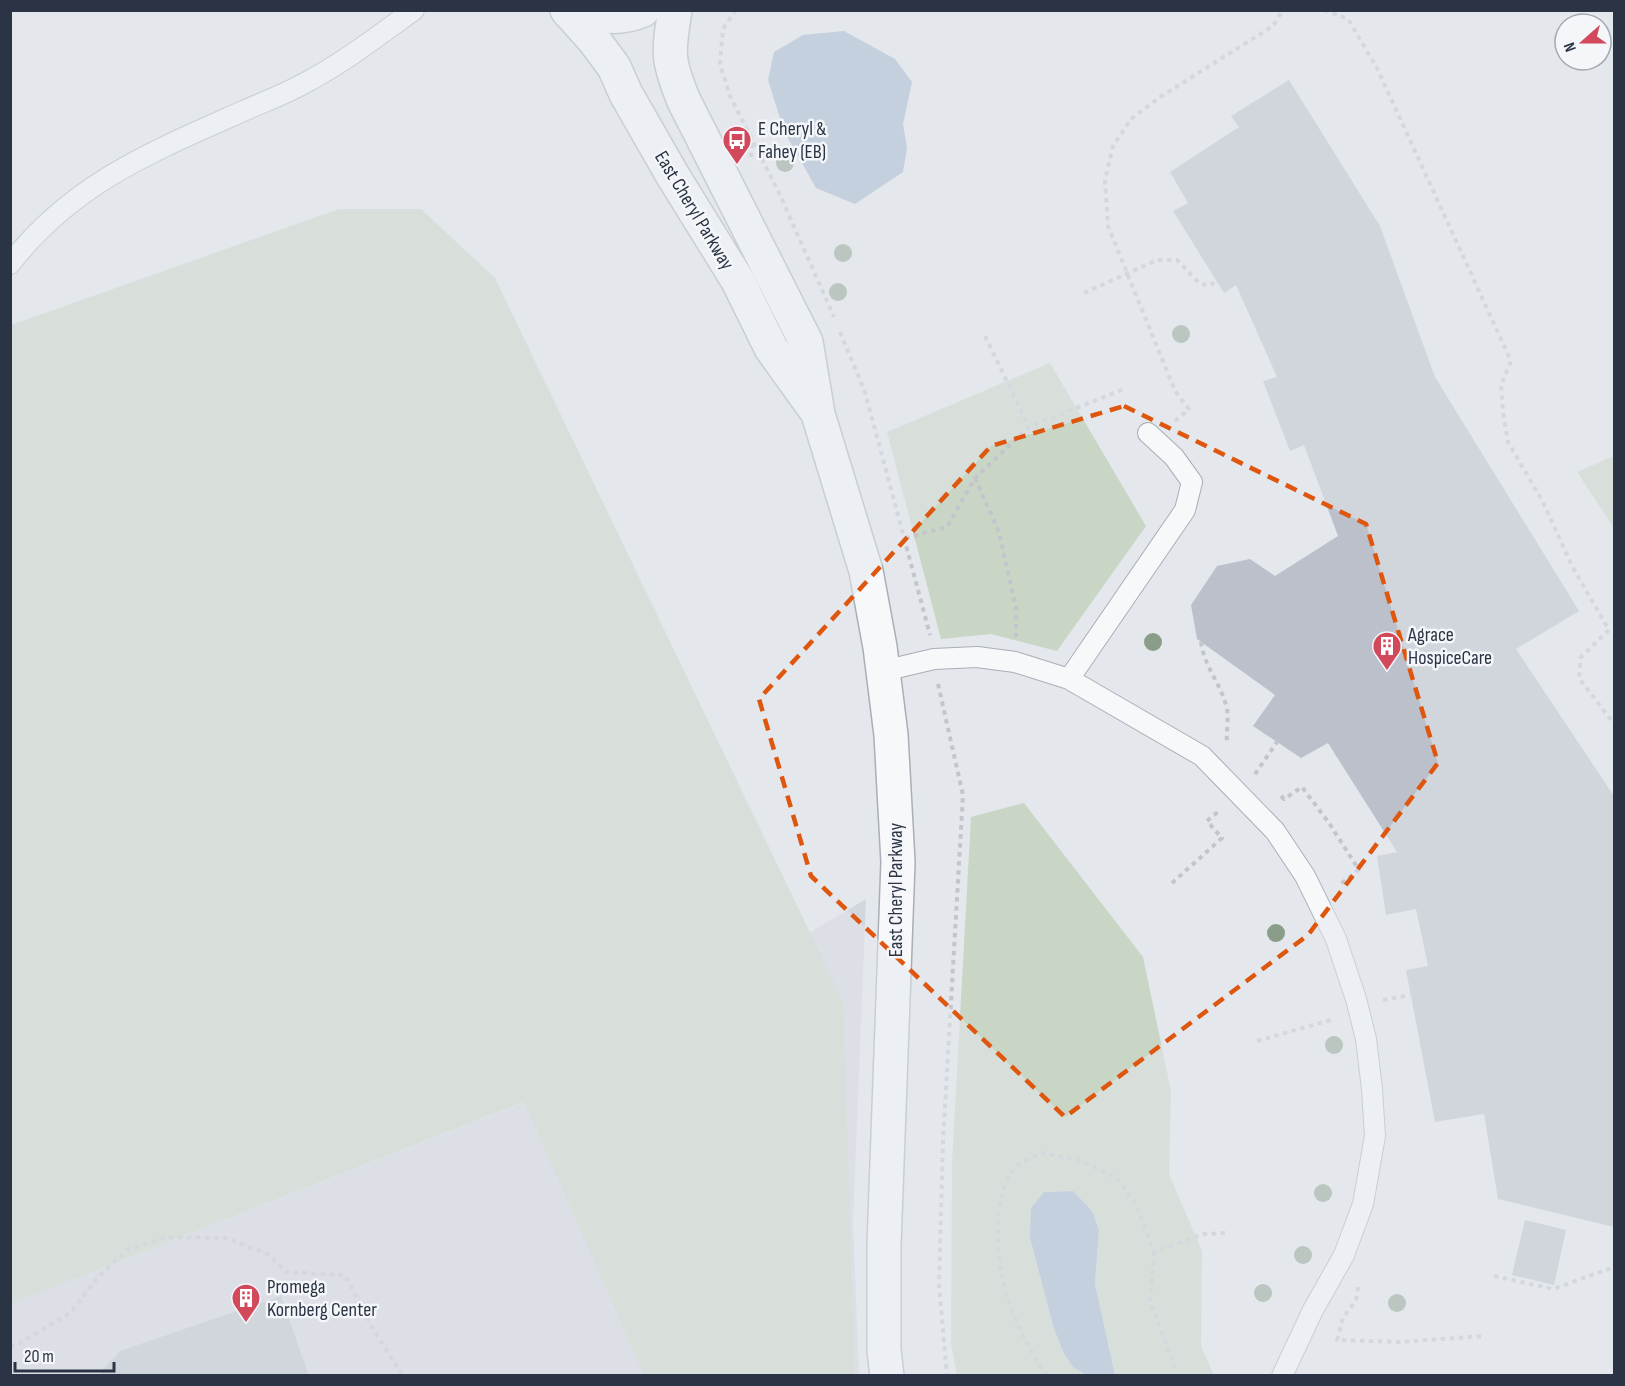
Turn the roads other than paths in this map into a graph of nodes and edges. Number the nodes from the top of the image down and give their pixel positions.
1 (414, 10) edge
2 (567, 10) edge
3 (579, 10) edge
4 (643, 10) edge
5 (675, 10) edge
6 (10, 264) edge
7 (818, 414) junction
8 (1151, 436) road end
9 (884, 671) junction
10 (1069, 679) junction
11 (887, 1376) edge
12 (1282, 1376) edge

1 - 6 lane
2 - 7 street, East Cheryl Parkway
3 - 4 street
5 - 7 street, East Cheryl Parkway
7 - 9 street, East Cheryl Parkway
8 - 10 lane
9 - 10 lane
9 - 11 street, East Cheryl Parkway
10 - 12 lane

